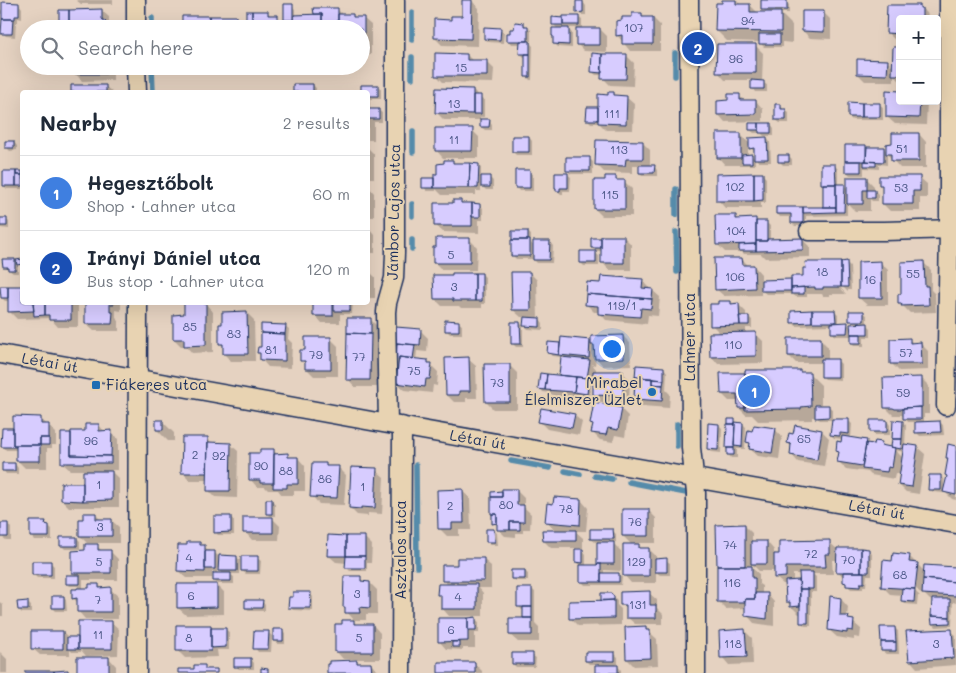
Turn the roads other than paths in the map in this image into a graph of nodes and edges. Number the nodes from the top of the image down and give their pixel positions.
1 (136, 0) edge
2 (395, 0) edge
3 (689, 0) edge
4 (949, 0) edge
5 (136, 20) edge
6 (136, 75) edge
7 (136, 90) edge
8 (952, 229) edge
9 (809, 231) dead end
10 (138, 305) edge
11 (0, 354) edge
12 (138, 379) junction
13 (946, 406) dead end
14 (395, 425) junction
15 (695, 479) junction
16 (956, 524) edge
17 (137, 673) edge
18 (401, 673) edge
19 (696, 673) edge

1 - 5 street
2 - 14 street, Jámbor Lajos utca
3 - 15 street, Lahner utca
4 - 8 street
6 - 7 street
8 - 9 street
8 - 13 street
10 - 12 street
11 - 12 street, Létai út
12 - 14 street, Létai út
12 - 17 street
14 - 15 street, Létai út
14 - 18 street, Asztalos utca
15 - 16 street, Létai út
15 - 19 street, Lahner utca

